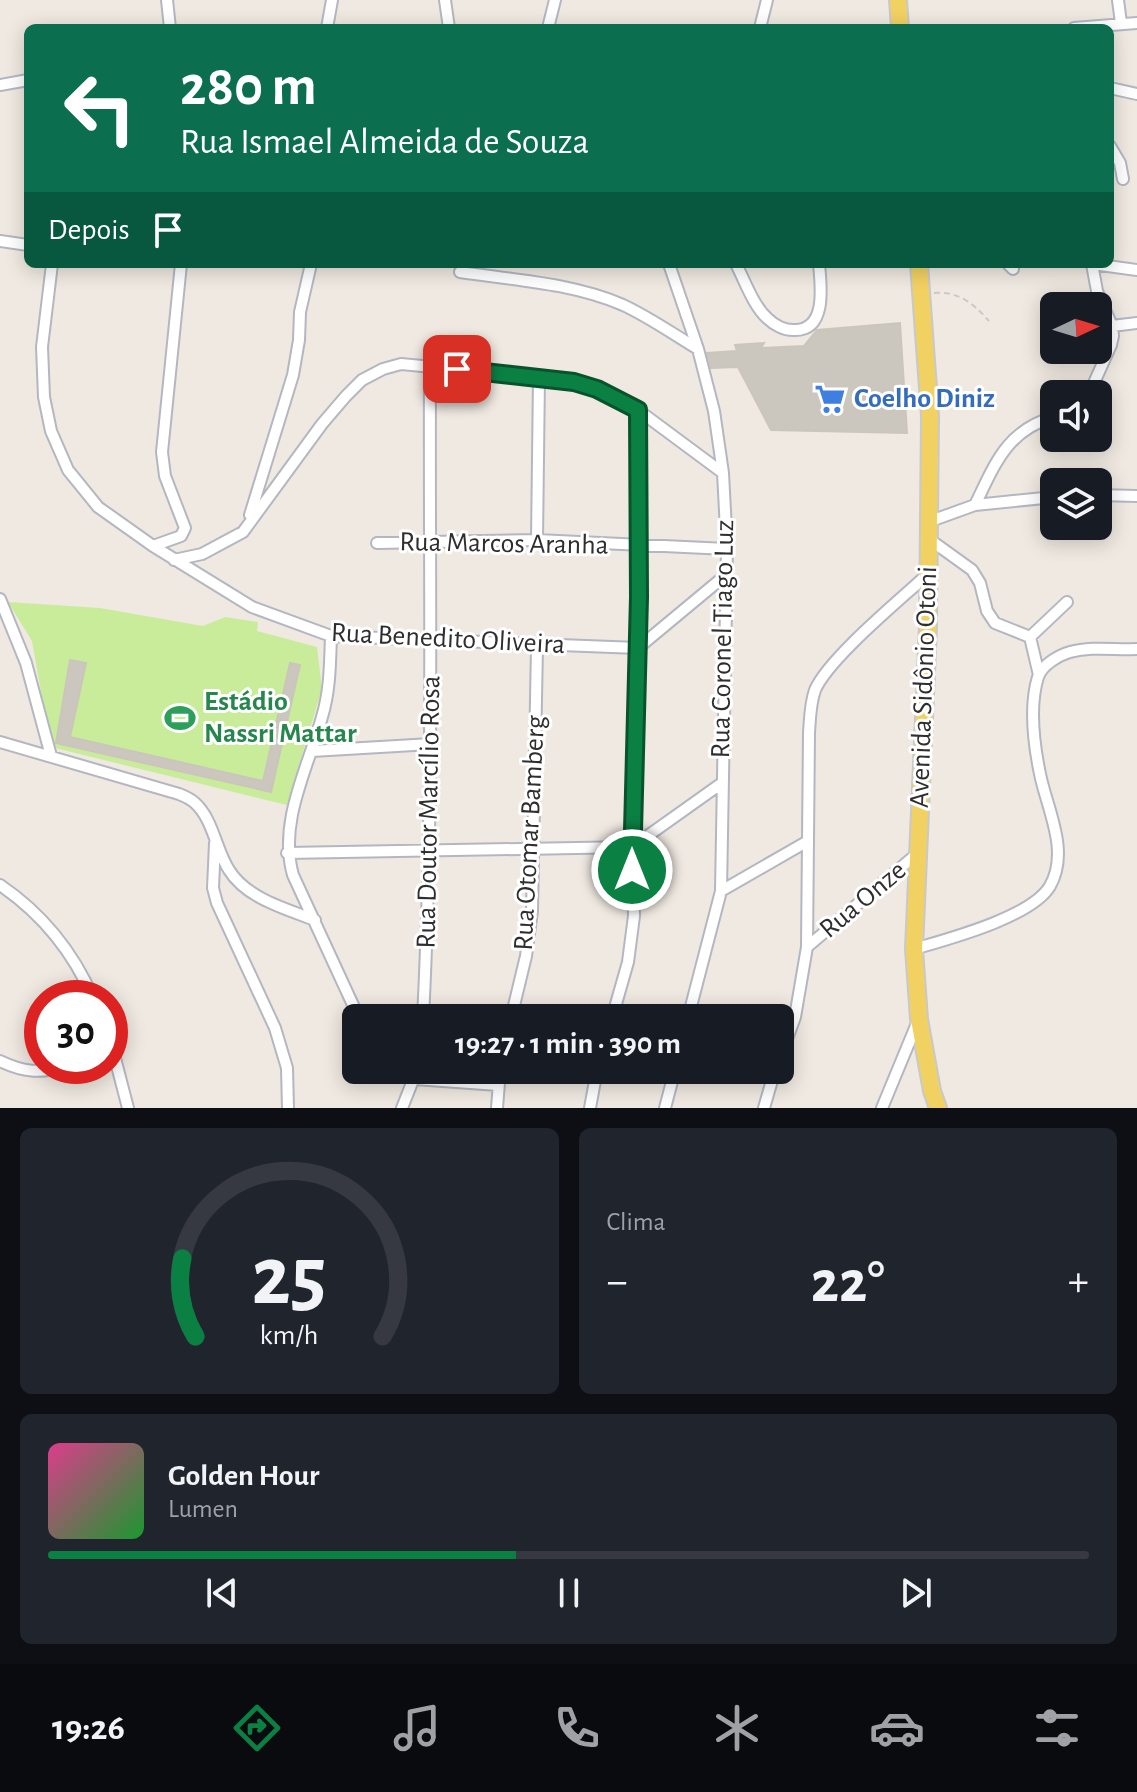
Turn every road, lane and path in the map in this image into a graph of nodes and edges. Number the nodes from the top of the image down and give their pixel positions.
1 (167, 0) edge
2 (332, 0) edge
3 (445, 0) edge
4 (555, 0) edge
5 (767, 0) edge
6 (898, 0) edge
7 (1118, 0) edge
8 (1121, 23) junction
9 (1137, 23) edge
10 (170, 24) edge
11 (328, 24) edge
12 (448, 24) edge
13 (549, 24) edge
14 (761, 24) edge
15 (900, 24) edge
16 (1112, 24) edge
17 (24, 81) edge
18 (0, 85) edge
19 (1114, 89) edge
20 (1137, 94) edge
21 (1114, 153) edge
22 (1123, 179) dead end
23 (0, 241) edge
24 (24, 244) edge
25 (1114, 267) edge
26 (52, 268) edge
27 (181, 268) edge
28 (310, 268) edge
29 (670, 268) edge
30 (738, 268) edge
31 (819, 268) edge
32 (919, 268) edge
33 (1093, 268) edge
34 (1137, 270) edge
35 (460, 272) dead end
36 (1097, 292) edge
37 (921, 293) junction
38 (989, 321) dead end
39 (1137, 323) edge
40 (1112, 326) edge
41 (698, 349) junction
42 (430, 366) junction
43 (539, 377) junction
44 (638, 410) junction
45 (1040, 421) edge
46 (723, 473) junction
47 (1112, 495) edge
48 (1137, 496) edge
49 (1040, 498) edge
50 (975, 505) junction
51 (928, 530) junction
52 (243, 532) junction
53 (537, 540) junction
54 (377, 543) dead end
55 (429, 543) junction
56 (153, 546) junction
57 (640, 546) junction
58 (727, 549) junction
59 (174, 560) junction
60 (727, 574) junction
61 (928, 574) junction
62 (0, 599) edge
63 (1067, 602) dead end
64 (4, 613) edge
65 (331, 636) junction
66 (1030, 637) junction
67 (432, 642) junction
68 (537, 646) junction
69 (638, 648) junction
70 (1137, 649) edge
71 (1039, 675) junction
72 (0, 742) edge
73 (431, 744) junction
74 (312, 751) junction
75 (51, 756) junction
76 (722, 783) junction
77 (808, 841) junction
78 (215, 842) junction
79 (632, 847) junction
80 (534, 850) junction
81 (427, 851) junction
82 (287, 853) junction
83 (919, 853) junction
84 (0, 885) edge
85 (721, 891) junction
86 (315, 920) junction
87 (807, 947) junction
88 (914, 949) junction
89 (86, 980) edge
90 (353, 1004) edge
91 (423, 1004) edge
92 (514, 1004) edge
93 (616, 1004) edge
94 (692, 1004) edge
95 (919, 1019) junction
96 (794, 1020) edge
97 (0, 1061) edge
98 (24, 1070) edge
99 (122, 1084) edge
100 (412, 1084) edge
101 (491, 1084) edge
102 (594, 1084) edge
103 (671, 1084) edge
104 (771, 1084) edge
105 (498, 1085) joint
106 (128, 1108) edge
107 (288, 1108) edge
108 (402, 1108) edge
109 (497, 1108) edge
110 (590, 1108) edge
111 (665, 1108) edge
112 (764, 1108) edge
113 (882, 1108) edge
114 (938, 1108) edge

1 - 10 street
2 - 11 street
3 - 12 street
4 - 13 street
5 - 14 street
6 - 15 main road
7 - 8 street
8 - 9 street
8 - 16 street
17 - 18 street
19 - 20 street
21 - 22 street
23 - 24 street
25 - 34 street
26 - 56 street, Rua Benedito Oliveira
27 - 56 street
28 - 52 street
29 - 41 street, Rua Coronel Tiago Luz
30 - 31 street
32 - 37 main road, Avenida Sidônio Otoni
33 - 36 street
35 - 41 street
37 - 38 path
37 - 51 main road, Avenida Sidônio Otoni
39 - 40 street
41 - 46 street, Rua Coronel Tiago Luz
42 - 43 street
42 - 52 street
42 - 55 street, Rua Doutor Marcílio Rosa
43 - 44 street
43 - 53 street
44 - 46 street
44 - 57 street
45 - 50 street
46 - 58 street, Rua Coronel Tiago Luz
47 - 48 street
49 - 50 street
50 - 51 street
51 - 61 main road, Avenida Sidônio Otoni
51 - 66 street
52 - 59 street
53 - 55 street, Rua Marcos Aranha
53 - 57 street, Rua Marcos Aranha
54 - 55 street, Rua Marcos Aranha
55 - 67 street, Rua Doutor Marcílio Rosa
56 - 59 street, Rua Benedito Oliveira
57 - 58 street, Rua Marcos Aranha
57 - 69 street
58 - 60 street, Rua Coronel Tiago Luz
59 - 65 street, Rua Benedito Oliveira
60 - 69 street
60 - 76 street, Rua Coronel Tiago Luz
61 - 77 street
61 - 83 main road, Avenida Sidônio Otoni
62 - 64 street
63 - 66 street
64 - 75 street
65 - 67 street, Rua Benedito Oliveira
65 - 74 street
66 - 71 street
67 - 68 street, Rua Benedito Oliveira
67 - 73 street, Rua Doutor Marcílio Rosa
68 - 69 street, Rua Benedito Oliveira
68 - 80 street, Rua Otomar Bamberg
69 - 79 street
70 - 71 street
71 - 88 street
72 - 75 street
73 - 74 street
73 - 81 street, Rua Doutor Marcílio Rosa
74 - 82 street
75 - 78 street
76 - 79 street
76 - 85 street, Rua Coronel Tiago Luz
77 - 85 street
77 - 87 street
78 - 86 street
78 - 107 street
79 - 80 street
79 - 93 street
80 - 81 street
80 - 92 street, Rua Otomar Bamberg
81 - 82 street
81 - 91 street, Rua Doutor Marcílio Rosa
82 - 86 street
83 - 87 street, Rua Onze
83 - 88 main road, Avenida Sidônio Otoni
84 - 89 street
85 - 94 street, Rua Coronel Tiago Luz
86 - 90 street
87 - 96 street
88 - 95 main road, Avenida Sidônio Otoni
95 - 113 street
95 - 114 main road, Avenida Sidônio Otoni
97 - 98 street
99 - 106 street
100 - 108 street
101 - 105 street
102 - 110 street
103 - 111 street
104 - 112 street
105 - 109 street

